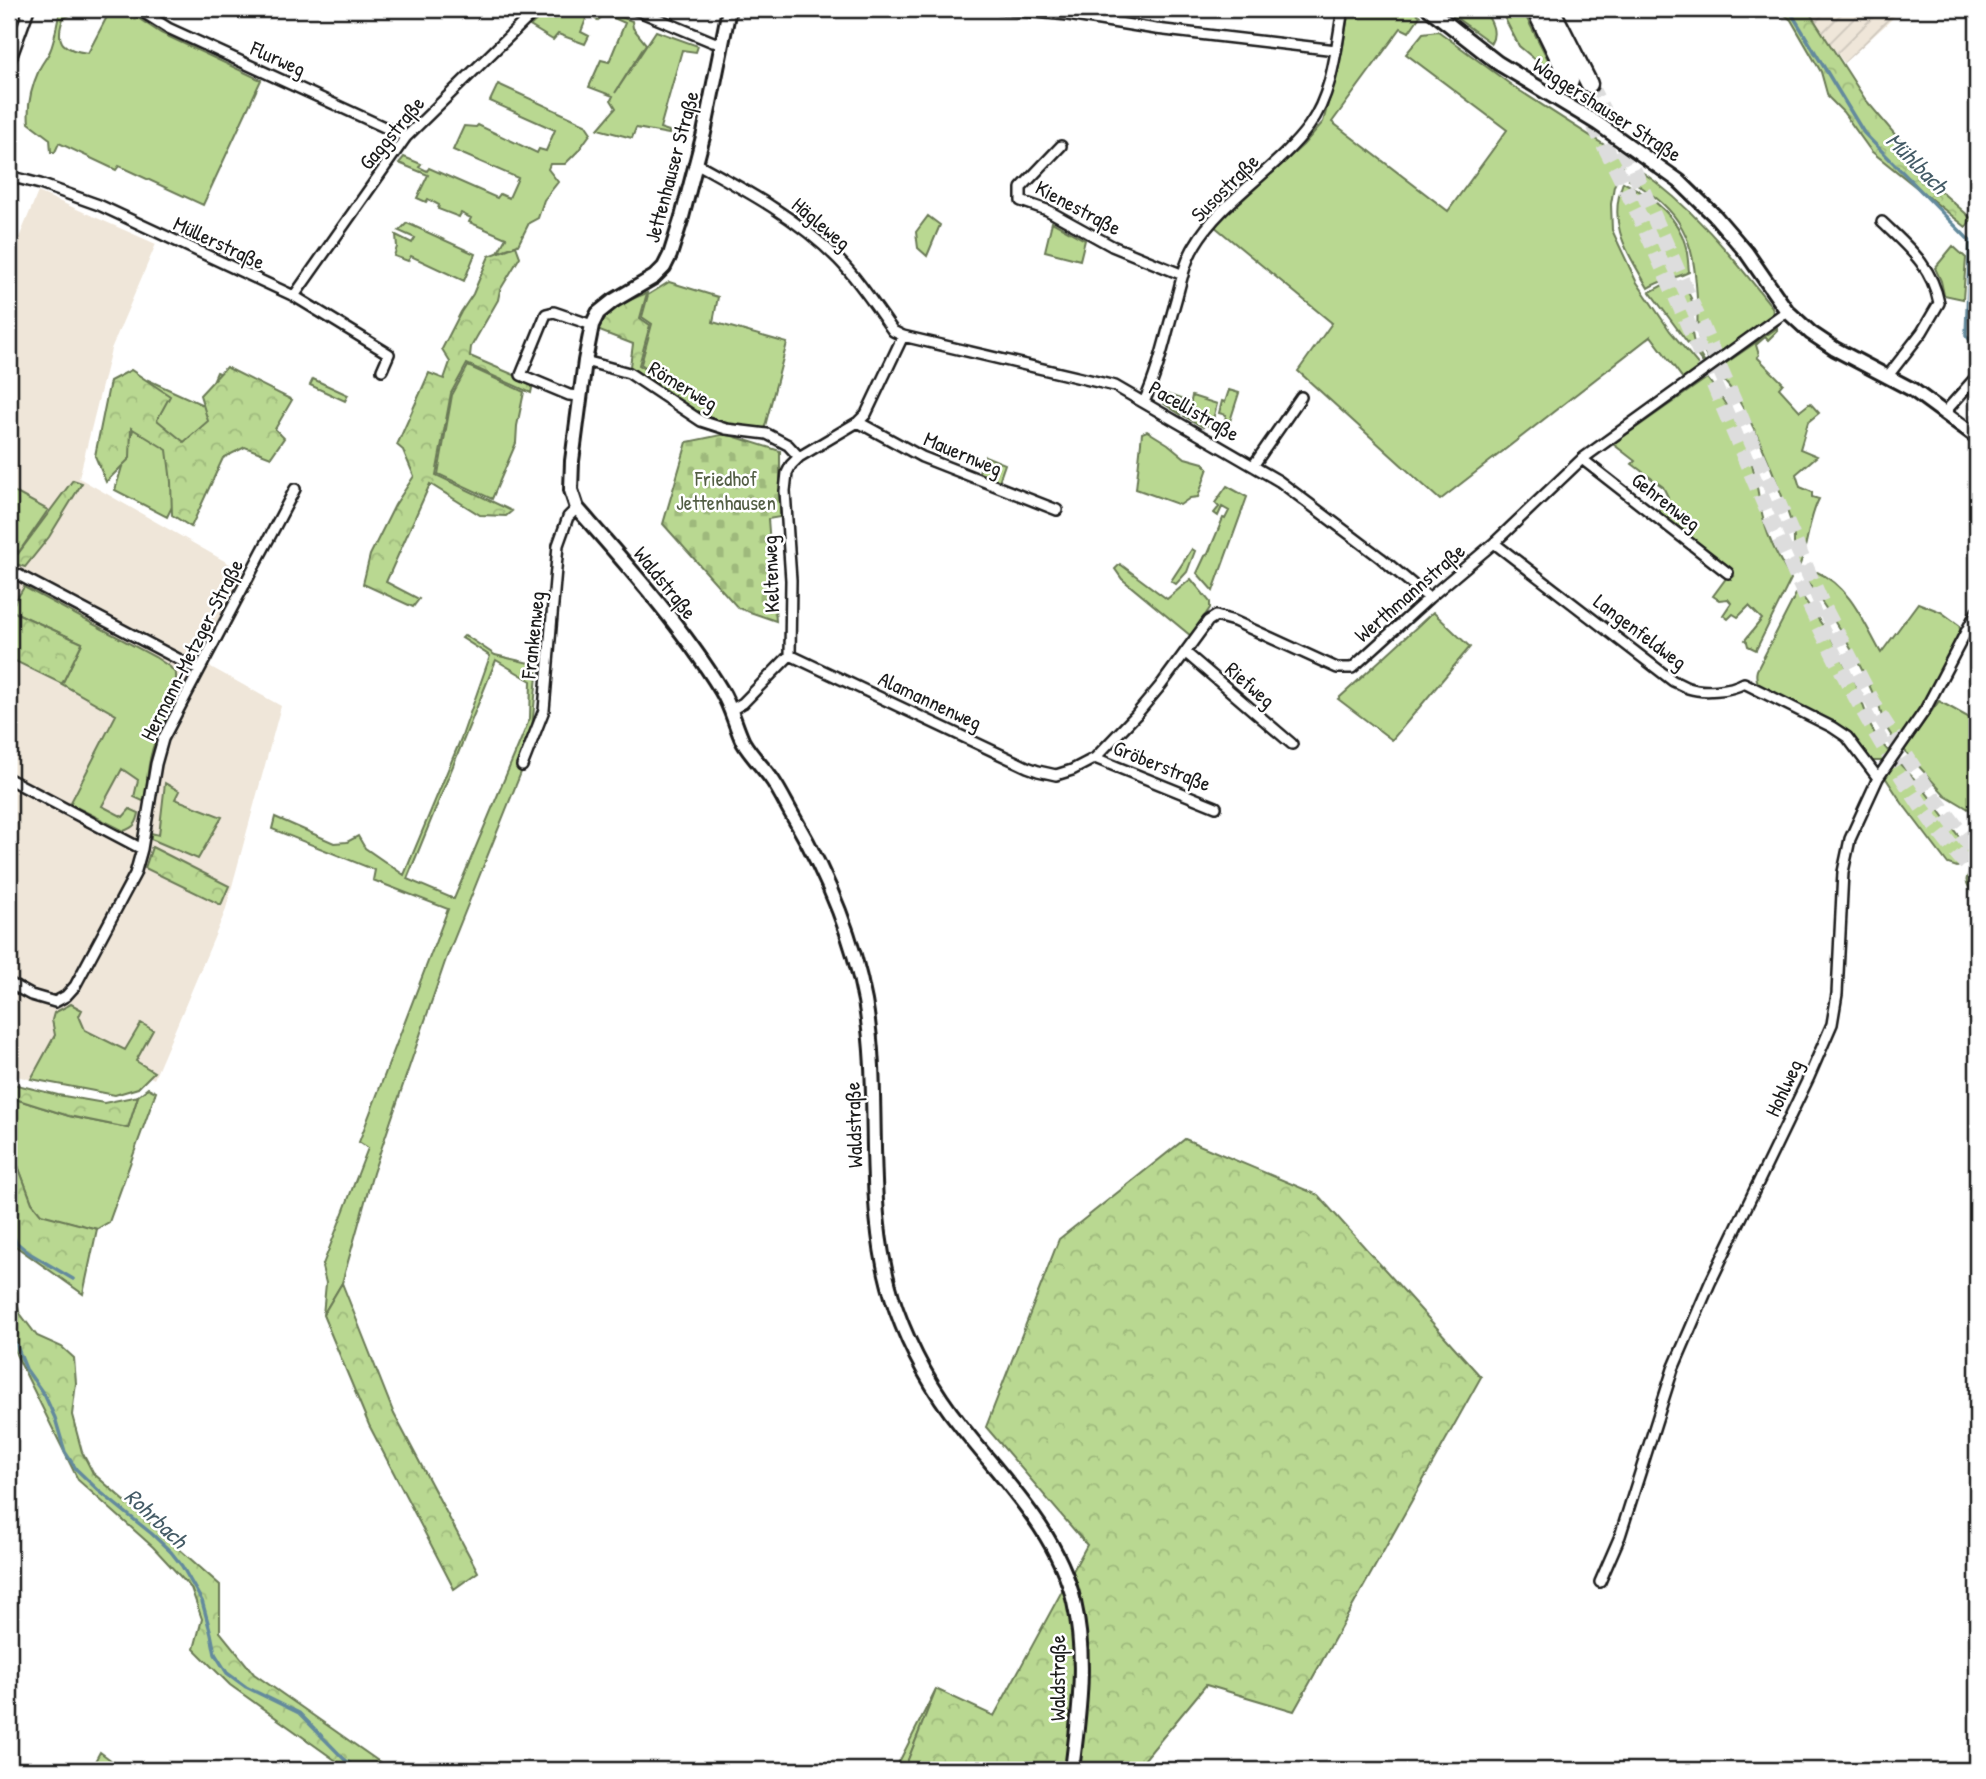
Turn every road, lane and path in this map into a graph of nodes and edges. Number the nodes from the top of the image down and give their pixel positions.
1 (29, 9) edge
2 (138, 9) edge
3 (537, 9) edge
4 (634, 9) edge
5 (729, 9) edge
6 (1000, 9) edge
7 (1343, 9) edge
8 (1429, 9) edge
9 (1535, 9) edge
10 (1551, 9) edge
11 (722, 43) junction
12 (1336, 50) junction
13 (9, 64) edge
14 (1570, 81) tunnel mouth
15 (1589, 84) tunnel mouth
16 (407, 137) junction
17 (1061, 146) dead end
18 (696, 163) junction
19 (9, 176) edge
20 (1882, 222) dead end
21 (1183, 275) junction
22 (294, 296) junction
23 (1787, 311) junction
24 (592, 325) junction
25 (902, 335) junction
26 (585, 361) junction
27 (382, 369) dead end
28 (1977, 376) edge
29 (1887, 377) junction
30 (580, 396) junction
31 (1301, 397) dead end
32 (1144, 402) junction
33 (1944, 413) junction
34 (858, 422) junction
35 (1977, 437) edge
36 (799, 457) junction
37 (1581, 460) junction
38 (1253, 466) junction
39 (295, 489) dead end
40 (577, 508) junction
41 (1058, 510) dead end
42 (1494, 543) junction
43 (9, 570) edge
44 (1728, 573) dead end
45 (1429, 598) junction
46 (1977, 611) edge
47 (1185, 653) junction
48 (790, 655) junction
49 (199, 670) junction
50 (731, 710) junction
51 (1292, 744) dead end
52 (1095, 758) junction
53 (522, 766) dead end
54 (1056, 775) joint
55 (1878, 778) junction
56 (9, 779) edge
57 (1216, 807) dead end
58 (142, 849) junction
59 (9, 984) edge
60 (1600, 1582) dead end
61 (1072, 1770) edge

1 - 13 street
2 - 16 street, Flurweg
3 - 16 street, Gaggstraße
4 - 11 street
5 - 11 street, Jettenhauser Straße
6 - 12 street
7 - 12 street, Susostraße
8 - 23 street, Waggershauser Straße
9 - 14 highway
10 - 15 highway
11 - 18 street, Jettenhauser Straße
12 - 21 street, Susostraße
16 - 22 street, Gaggstraße
17 - 21 street, Kienestraße
18 - 24 street, Jettenhauser Straße
18 - 25 street, Hägleweg
19 - 22 street, Müllerstraße
20 - 29 street
21 - 32 street, Susostraße
22 - 27 street, Müllerstraße
23 - 29 street, Waggershauser Straße
23 - 37 street, Werthmannstraße
24 - 26 street
24 - 30 street
25 - 32 street, Pacellistraße
25 - 34 street
26 - 30 street
26 - 36 street, Römerweg
28 - 33 street
29 - 33 street, Waggershauser Straße
30 - 40 street
31 - 38 street
32 - 38 street, Pacellistraße
33 - 35 street, Waggershauser Straße
34 - 36 street
34 - 41 street, Mauernweg
36 - 48 street, Keltenweg
37 - 42 street, Werthmannstraße
37 - 44 street, Gehrenweg
38 - 45 street, Pacellistraße
39 - 49 street, Hermann-Metzger-Straße
40 - 50 street, Waldstraße
40 - 53 street, Frankenweg
42 - 45 street, Werthmannstraße
42 - 55 street, Langenfeldweg
43 - 49 street
45 - 47 street, Werthmannstraße
46 - 55 street, Hohlweg
47 - 51 street, Riefweg
47 - 52 street, Werthmannstraße
48 - 50 street
48 - 54 street, Alamannenweg
49 - 58 street, Hermann-Metzger-Straße
50 - 61 street, Waldstraße
52 - 54 street, Werthmannstraße
52 - 57 street, Gröberstraße
55 - 60 street, Hohlweg
56 - 58 street
58 - 59 street, Hermann-Metzger-Straße

